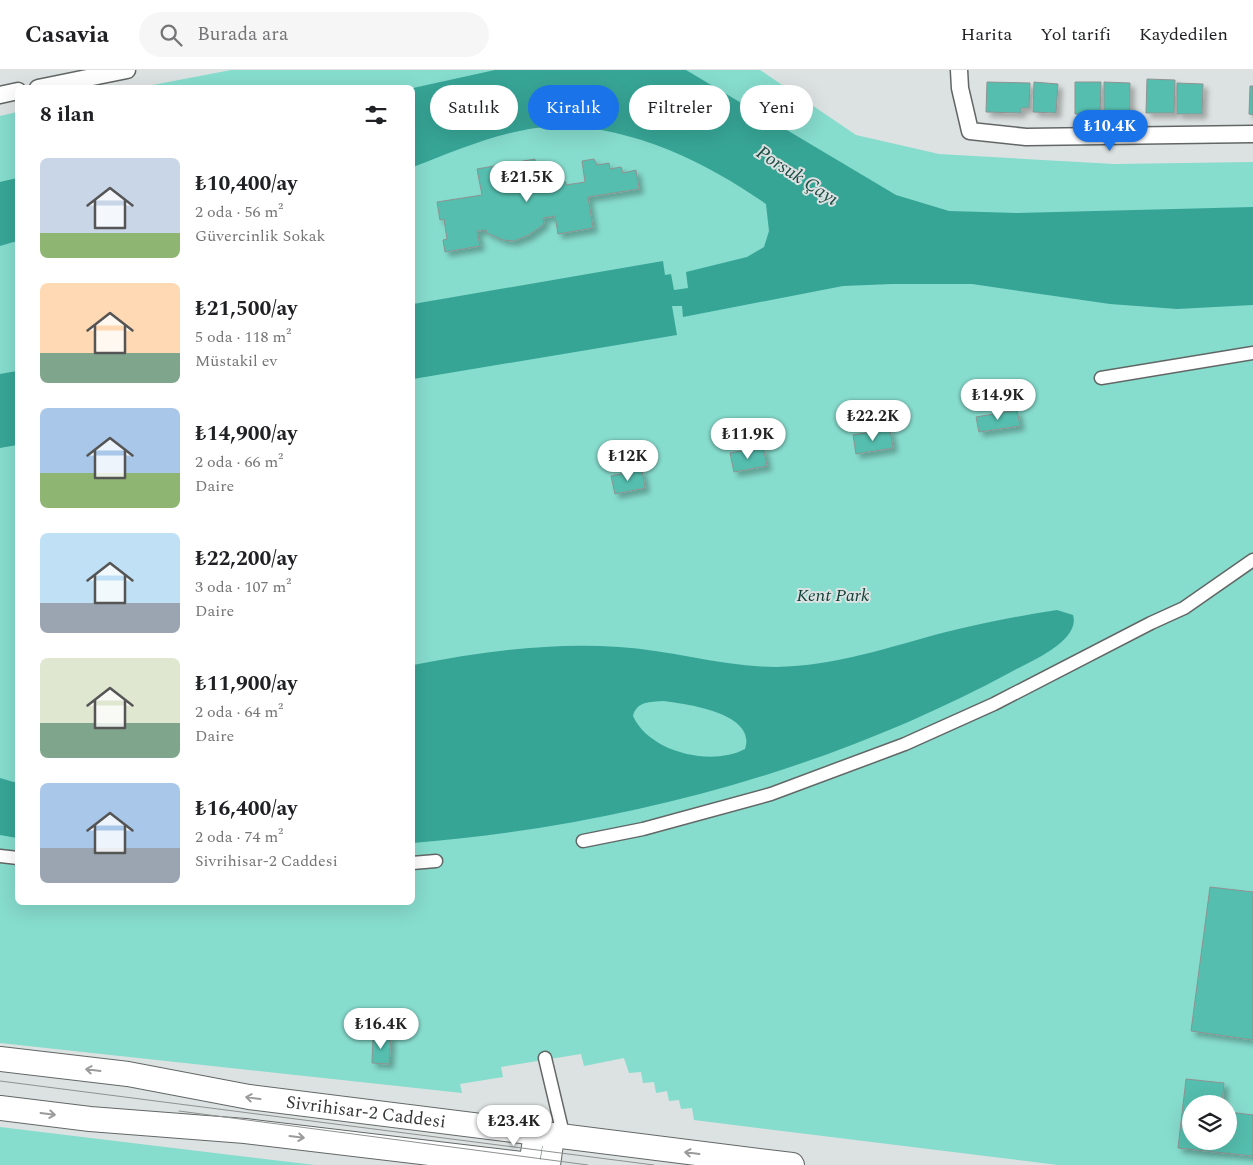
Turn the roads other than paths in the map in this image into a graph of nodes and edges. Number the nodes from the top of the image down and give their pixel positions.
1 (127, 70) edge
2 (959, 70) edge
3 (53, 85) edge
4 (15, 92) edge
5 (0, 95) edge
6 (1253, 134) edge
7 (1253, 352) edge
8 (1101, 378) dead end
9 (1253, 560) edge
10 (583, 841) dead end
11 (0, 856) edge
12 (15, 858) edge
13 (436, 861) dead end
14 (415, 863) edge
15 (545, 1058) dead end
16 (0, 1059) edge
17 (0, 1108) edge
18 (550, 1136) junction
19 (529, 1165) edge
20 (550, 1165) edge
21 (792, 1165) edge

1 - 3 street
2 - 6 street
4 - 5 street
7 - 8 street
9 - 10 street
11 - 12 street
13 - 14 street
15 - 18 street
18 -> 16 main road, Sivrihisar-2 Caddesi
17 -> 19 main road
18 - 19 street
18 - 20 street
21 -> 18 main road, Sivrihisar-2 Caddesi

